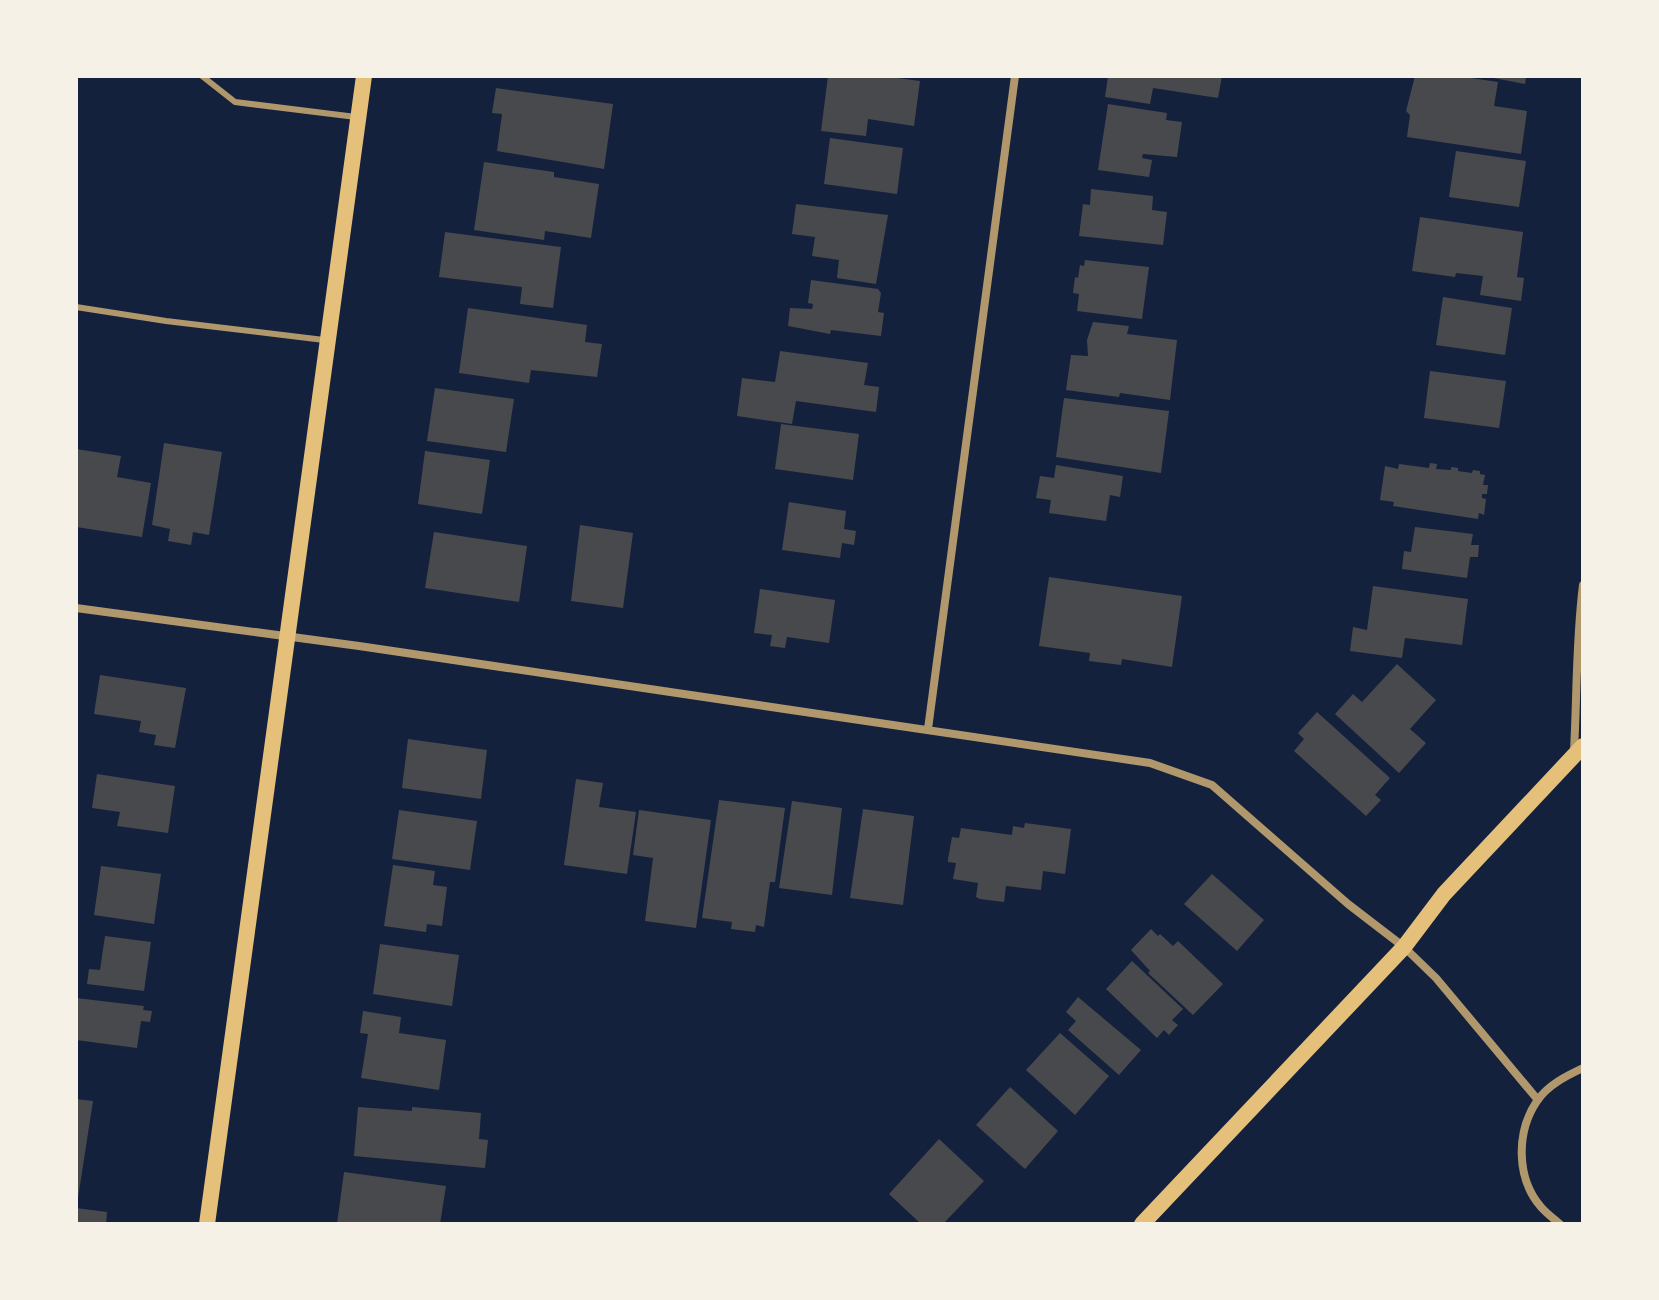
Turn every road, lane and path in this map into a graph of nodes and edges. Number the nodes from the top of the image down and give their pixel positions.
1 (202, 76) edge
2 (364, 76) edge
3 (1015, 76) edge
4 (359, 117) junction
5 (76, 307) edge
6 (328, 340) junction
7 (1583, 585) edge
8 (76, 608) edge
9 (287, 637) junction
10 (928, 729) junction
11 (1578, 751) edge
12 (1404, 947) junction
13 (1583, 1068) edge
14 (1538, 1100) junction
15 (207, 1224) edge
16 (1142, 1224) edge
17 (1560, 1224) edge

1 - 4 lane
2 - 4 main road
3 - 10 street
4 - 6 main road
5 - 6 lane
6 - 9 main road
7 - 11 street
8 - 9 street
9 - 10 street
9 - 15 main road
10 - 12 street
11 - 12 main road
12 - 14 street
12 - 16 main road
13 - 14 street
14 - 17 street

